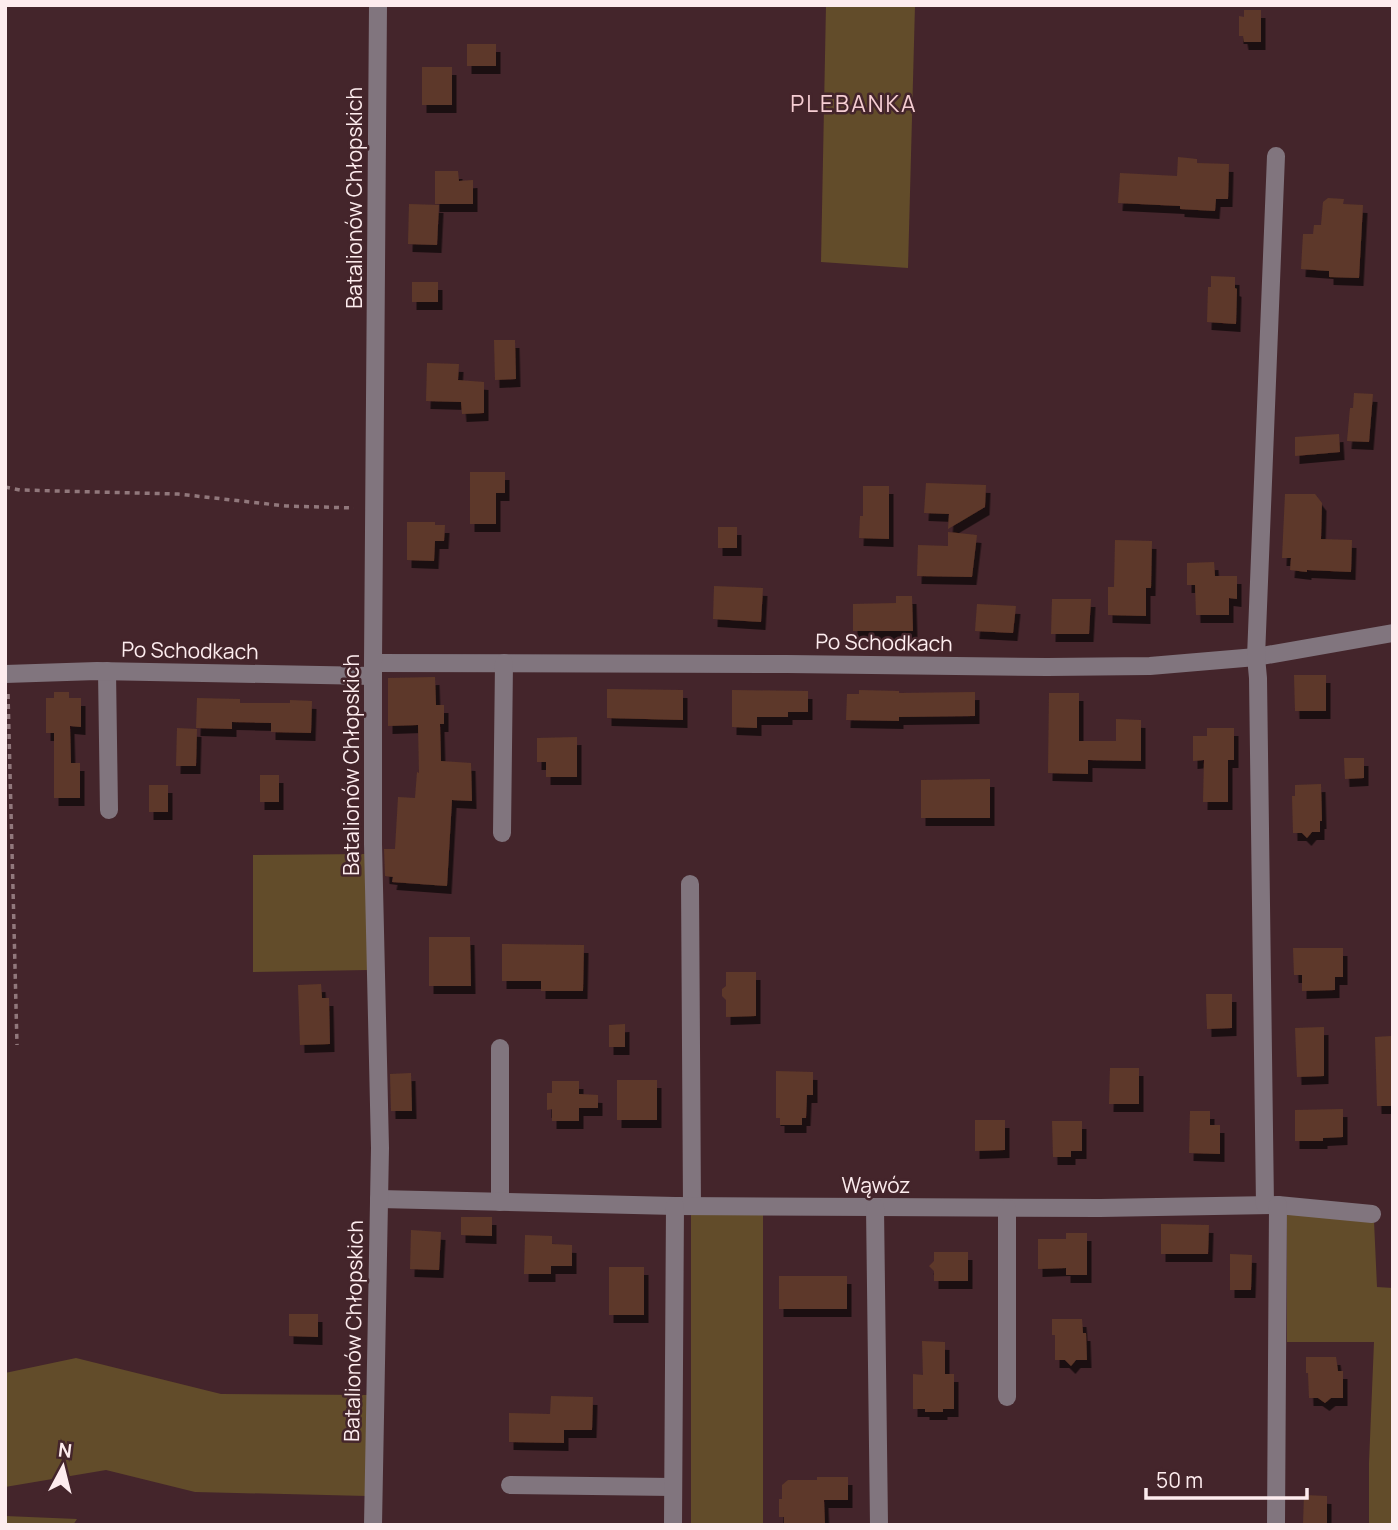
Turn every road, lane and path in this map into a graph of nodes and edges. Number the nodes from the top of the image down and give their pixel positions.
1 (378, 5) edge
2 (1276, 156) dead end
3 (5, 487) edge
4 (374, 509) junction
5 (1393, 633) edge
6 (1256, 657) junction
7 (504, 663) junction
8 (373, 670) junction
9 (107, 671) junction
10 (7, 674) edge
11 (109, 810) dead end
12 (502, 833) dead end
13 (690, 884) dead end
14 (17, 1045) dead end
15 (500, 1048) dead end
16 (379, 1199) junction
17 (500, 1202) junction
18 (1271, 1205) junction
19 (684, 1206) junction
20 (875, 1208) junction
21 (1007, 1208) junction
22 (1372, 1214) dead end
23 (1007, 1397) dead end
24 (510, 1485) dead end
25 (673, 1488) junction
26 (373, 1525) edge
27 (673, 1525) edge
28 (878, 1525) edge
29 (1276, 1525) edge

1 - 4 street, Batalionów Chłopskich
2 - 6 street
3 - 4 path
4 - 8 street, Batalionów Chłopskich
5 - 6 street, Po Schodkach
6 - 7 street, Po Schodkach
6 - 18 street
7 - 8 street, Po Schodkach
7 - 12 street
8 - 9 street, Po Schodkach
8 - 16 street, Batalionów Chłopskich
9 - 10 street, Po Schodkach
9 - 11 street
10 - 14 path
13 - 19 street
15 - 17 street
16 - 17 street, Wąwóz
16 - 26 street, Batalionów Chłopskich
17 - 19 street, Wąwóz
18 - 21 street, Wąwóz
18 - 22 street, Wąwóz
18 - 29 street
19 - 20 street, Wąwóz
19 - 25 street
20 - 21 street, Wąwóz
20 - 28 street
21 - 23 street
24 - 25 street
25 - 27 street

